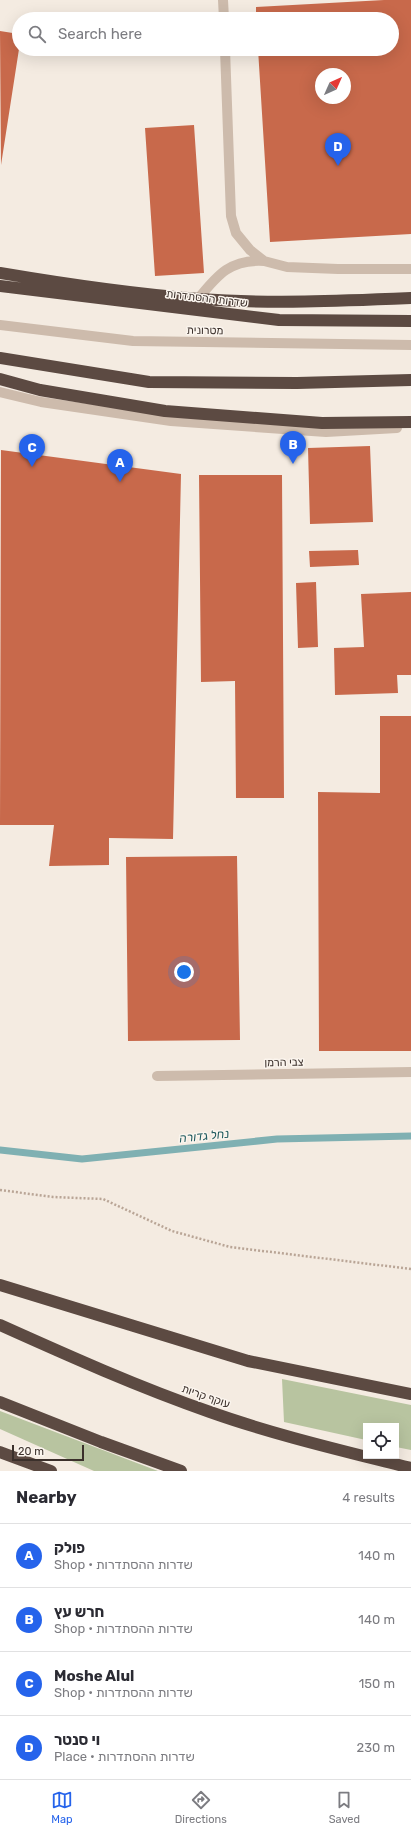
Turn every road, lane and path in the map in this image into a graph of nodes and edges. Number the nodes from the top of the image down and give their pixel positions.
1 (223, 0) edge
2 (224, 12) edge
3 (225, 56) edge
4 (264, 261) junction
5 (411, 269) edge
6 (0, 273) edge
7 (0, 286) edge
8 (411, 298) edge
9 (198, 299) junction
10 (411, 321) edge
11 (0, 325) edge
12 (411, 344) edge
13 (0, 358) edge
14 (0, 379) edge
15 (411, 380) edge
16 (0, 392) edge
17 (411, 422) edge
18 (411, 427) edge
19 (411, 1072) edge
20 (157, 1076) dead end
21 (0, 1190) edge
22 (411, 1269) edge
23 (0, 1285) edge
24 (0, 1325) edge
25 (411, 1394) edge
26 (0, 1402) edge
27 (0, 1452) edge
28 (411, 1468) edge
29 (50, 1471) edge
30 (181, 1471) edge

1 - 2 street
3 - 4 street
4 - 5 street
4 - 9 street
6 - 9 highway
7 - 10 highway, שדרות ההסתדרות
8 - 9 highway
11 - 12 street, מטרונית
13 - 15 highway
14 - 17 highway
16 - 18 street
19 - 20 street, צבי הרמן
21 - 22 path
23 - 25 highway
24 - 28 highway, עוקף קריות
26 - 30 highway
27 - 29 highway

